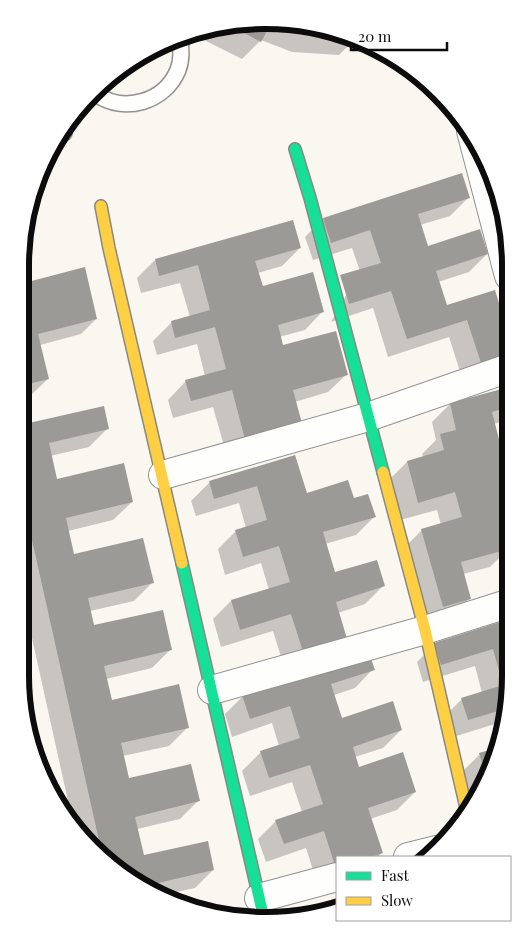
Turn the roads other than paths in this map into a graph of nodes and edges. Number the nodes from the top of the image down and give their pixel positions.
1 (180, 45) edge
2 (100, 96) edge
3 (295, 148) dead end
4 (480, 166) edge
5 (101, 206) dead end
6 (502, 249) edge
7 (502, 370) edge
8 (368, 417) junction
9 (162, 475) junction
10 (502, 606) edge
11 (426, 630) junction
12 (212, 690) junction
13 (465, 803) edge
14 (336, 877) edge
15 (262, 908) edge

1 - 2 lane
3 - 8 street
4 - 6 street
5 - 9 street
7 - 8 street
8 - 9 street
8 - 11 street
9 - 12 street
10 - 11 street
11 - 12 street
11 - 13 street
12 - 15 street
14 - 15 street

